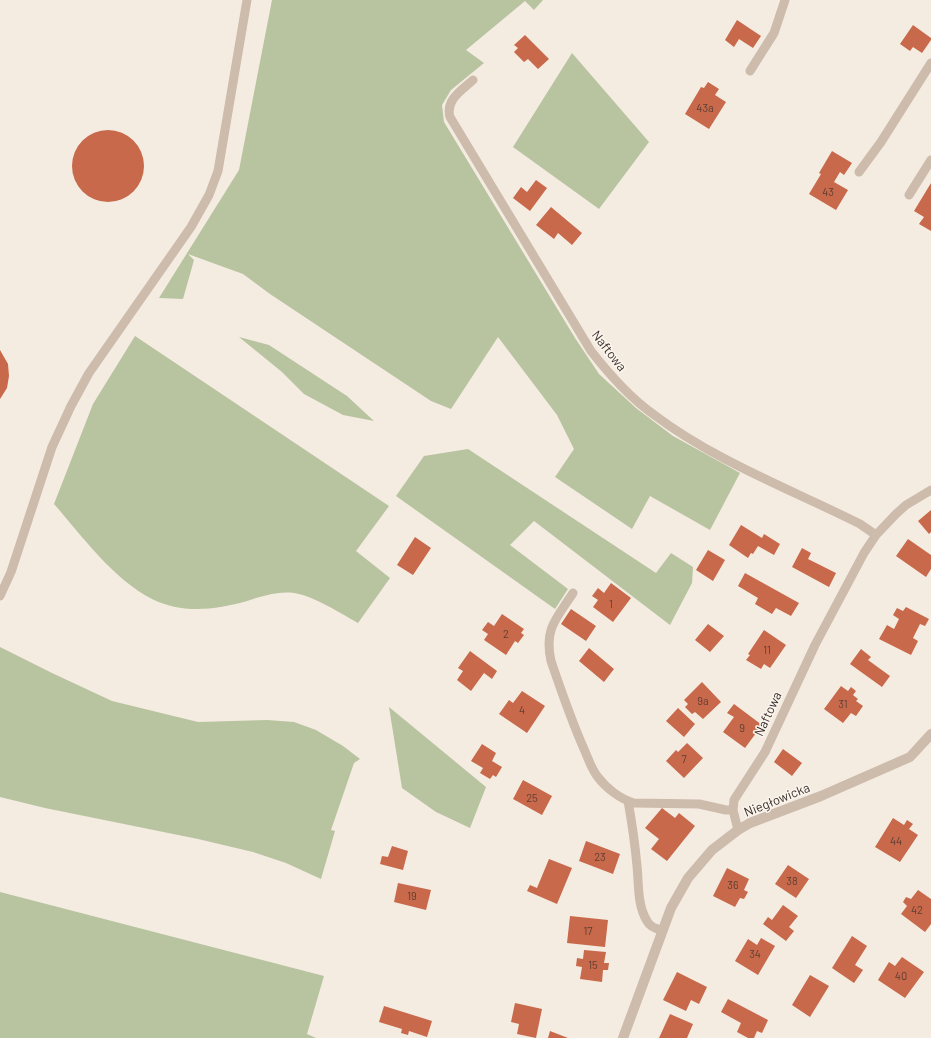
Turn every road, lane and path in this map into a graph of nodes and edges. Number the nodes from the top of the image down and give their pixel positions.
1 (247, 0) edge
2 (785, 0) edge
3 (931, 63) edge
4 (750, 71) dead end
5 (473, 80) dead end
6 (931, 160) edge
7 (859, 172) dead end
8 (909, 195) dead end
9 (931, 490) edge
10 (876, 535) junction
11 (573, 593) dead end
12 (0, 596) edge
13 (931, 734) edge
14 (628, 801) junction
15 (733, 810) junction
16 (738, 830) junction
17 (662, 930) junction
18 (623, 1038) edge

1 - 12 lane
2 - 4 lane
3 - 7 lane
5 - 10 lane, Naftowa
6 - 8 lane
9 - 10 lane, Naftowa
10 - 15 lane, Naftowa
11 - 14 lane
13 - 16 street, Niegłowicka
14 - 15 lane
14 - 17 lane
15 - 16 lane
16 - 17 street, Niegłowicka
17 - 18 street, Niegłowicka

